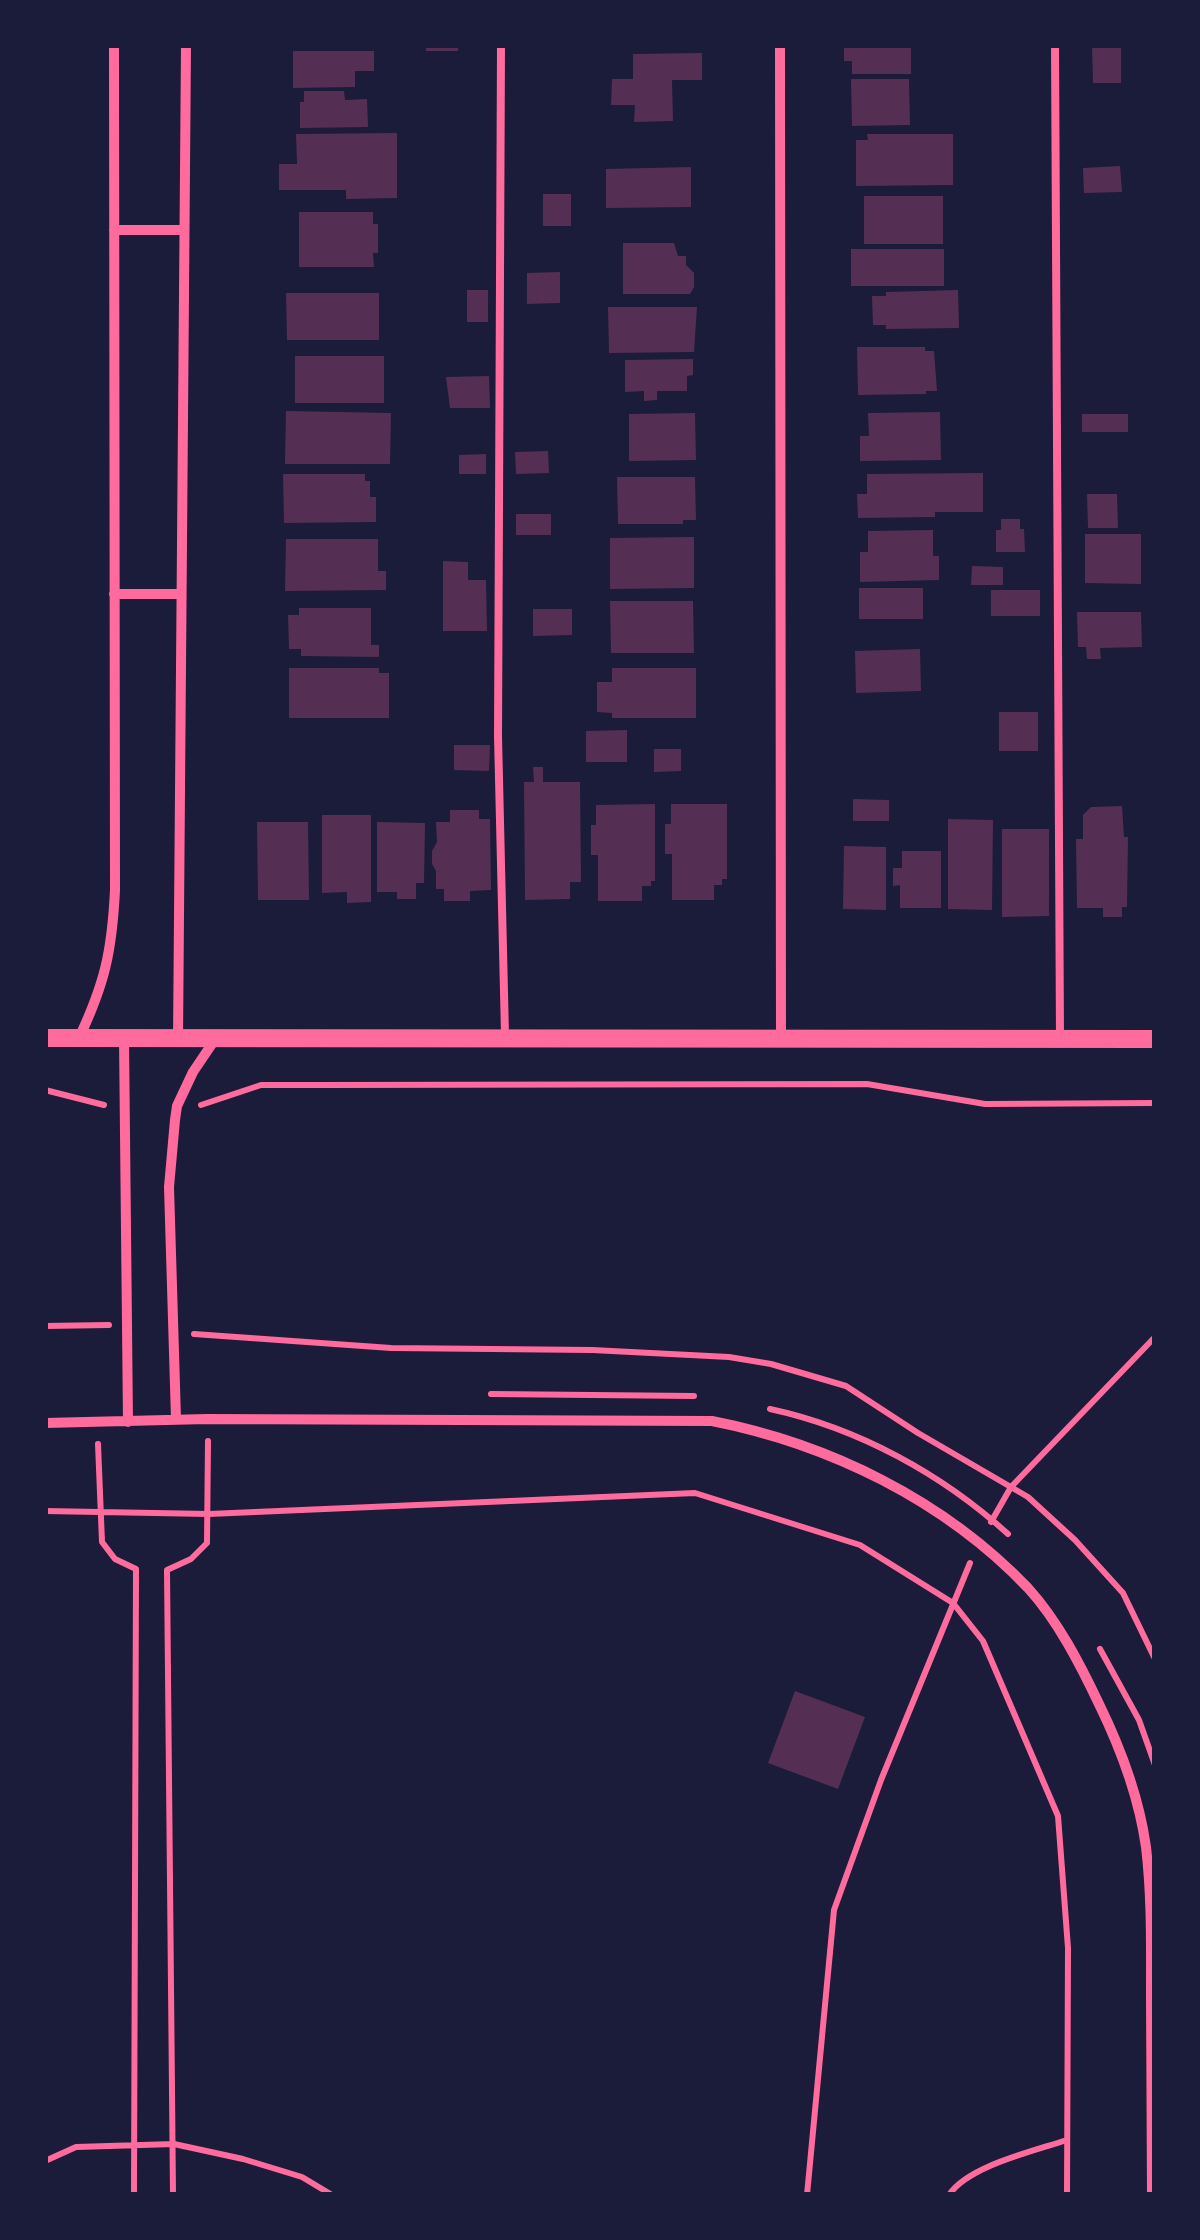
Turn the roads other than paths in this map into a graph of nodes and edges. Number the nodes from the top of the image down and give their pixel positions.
1 (114, 45) edge
2 (186, 45) edge
3 (501, 45) edge
4 (780, 45) edge
5 (1056, 45) edge
6 (114, 230) junction
7 (184, 230) junction
8 (114, 594) junction
9 (181, 594) junction
10 (45, 1038) edge
11 (79, 1038) junction
12 (124, 1038) junction
13 (178, 1038) junction
14 (216, 1038) junction
15 (505, 1038) junction
16 (781, 1038) junction
17 (1060, 1039) junction
18 (1155, 1039) edge
19 (176, 1420) junction
20 (45, 1422) edge
21 (128, 1422) junction
22 (1152, 2195) edge

1 - 6 street
2 - 7 street
3 - 15 lane
4 - 16 street
5 - 17 lane
6 - 7 street
6 - 8 street
7 - 9 street
8 - 9 street
8 - 11 street
9 - 13 street
10 - 11 street
11 - 12 street
12 - 13 street
12 - 21 street
13 - 14 street
14 - 15 street
14 - 19 street
15 - 16 street
16 - 17 street
17 - 18 street
19 - 21 street
19 - 22 street
20 - 21 street

